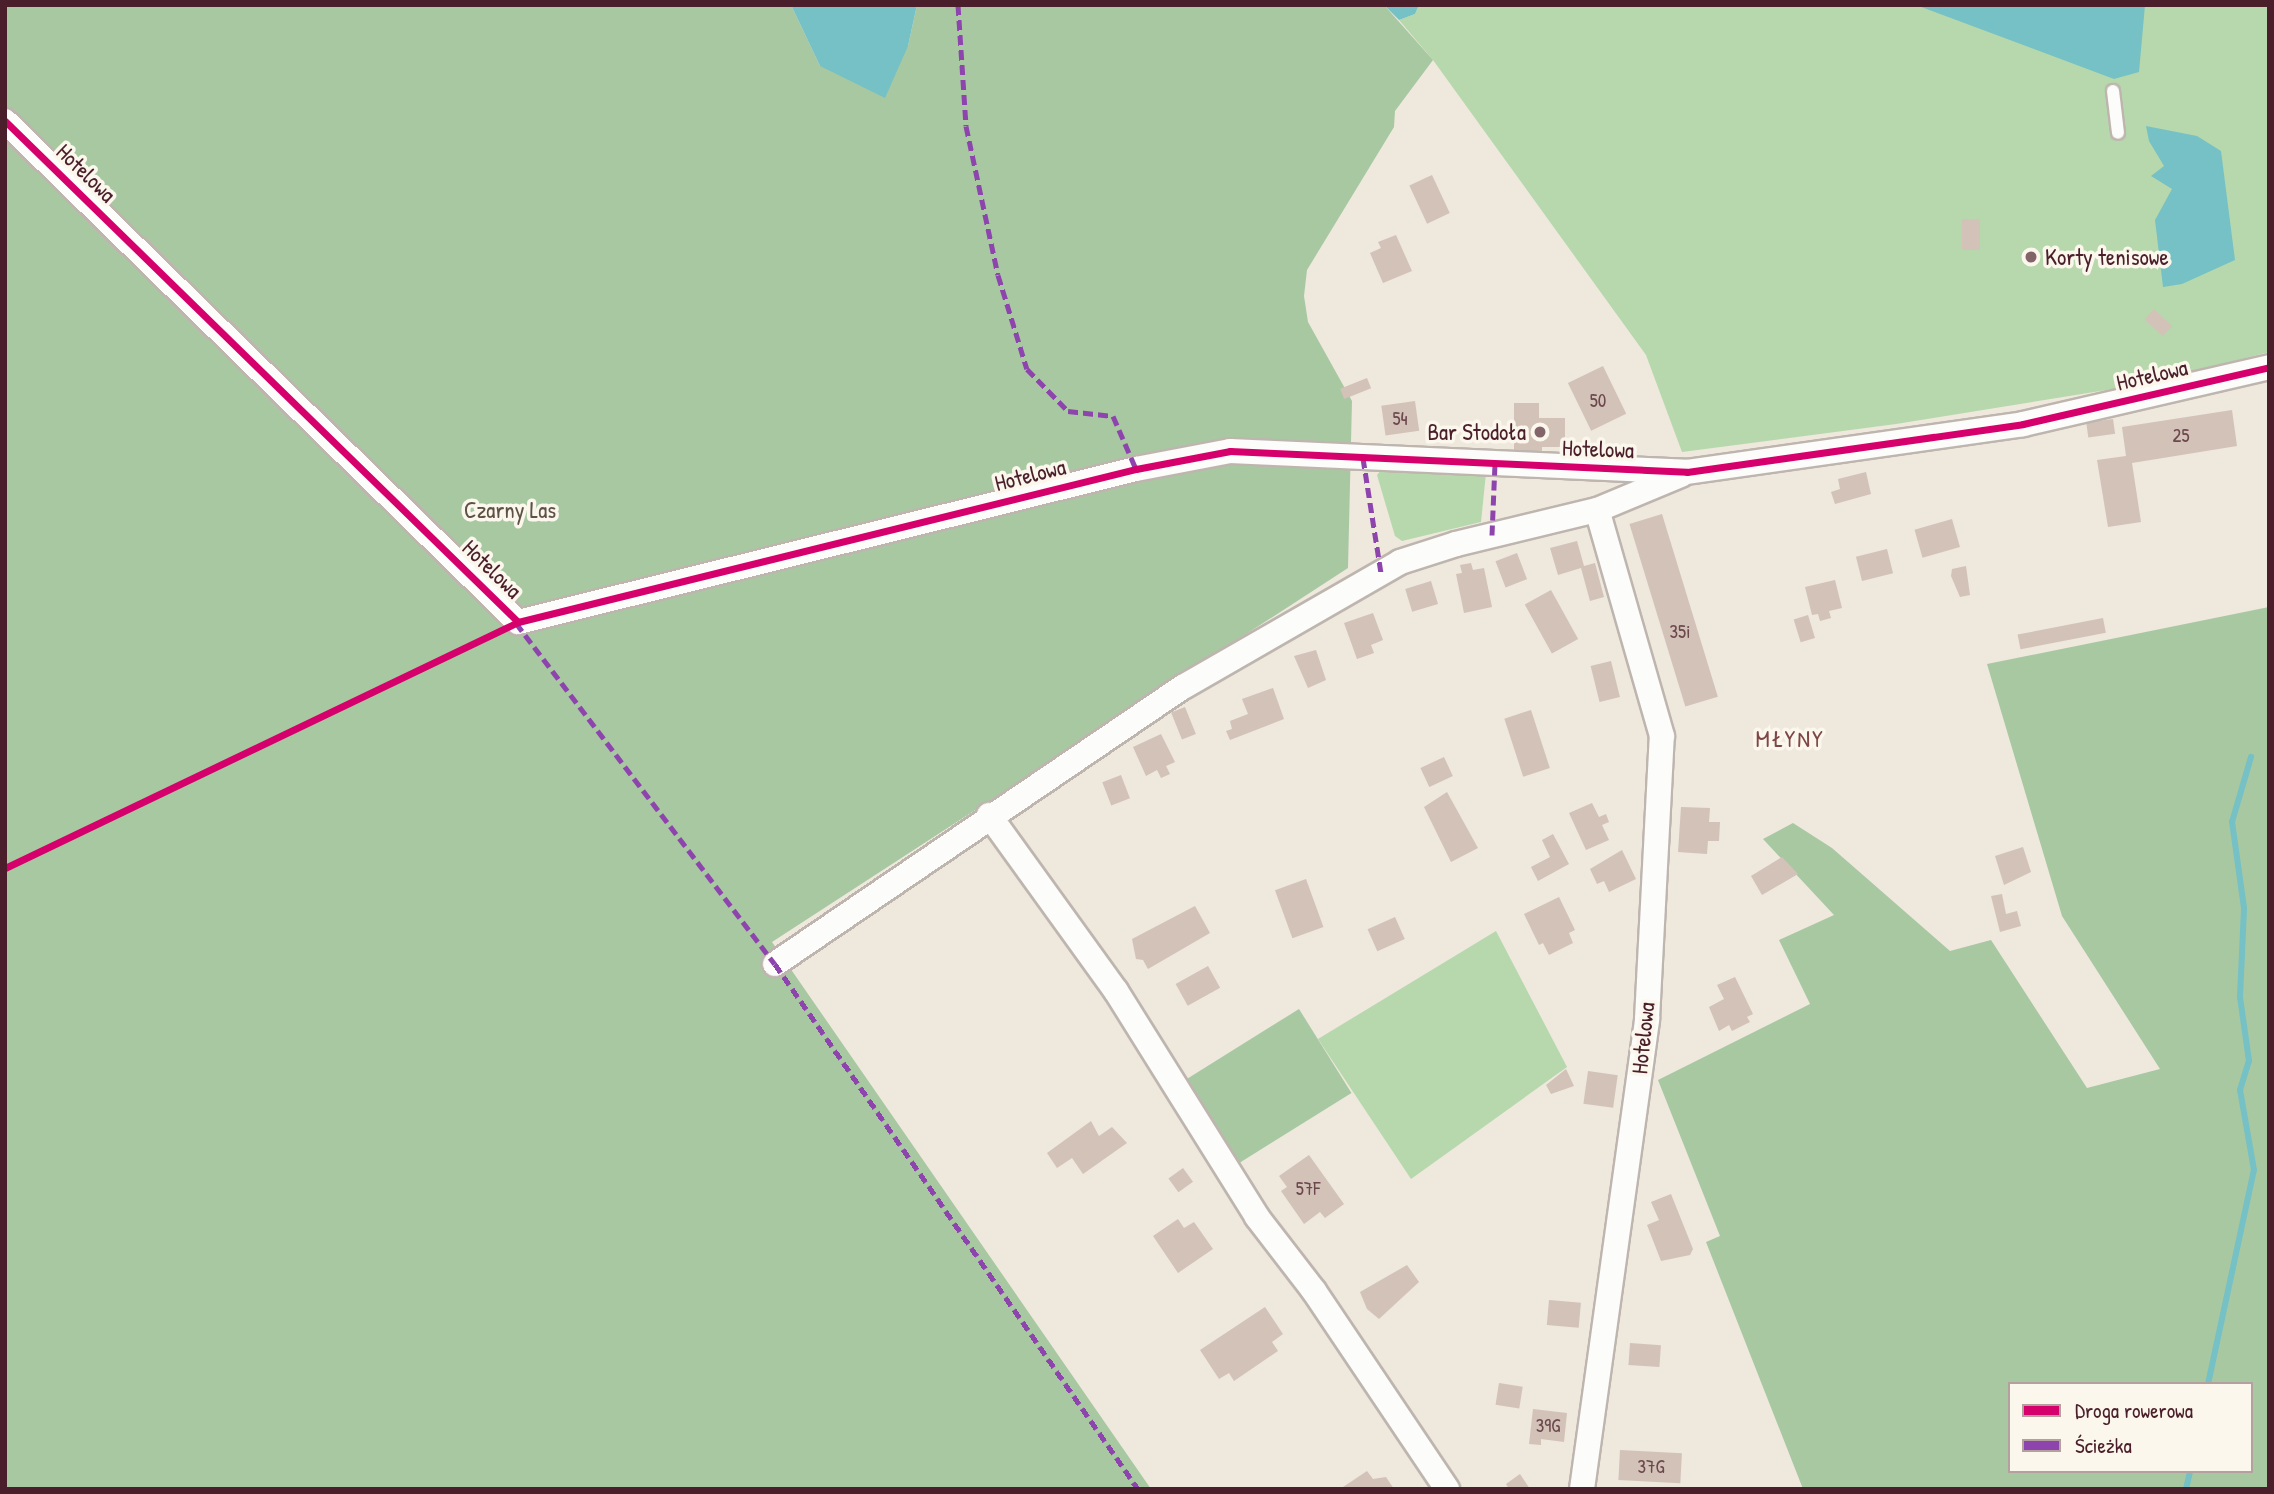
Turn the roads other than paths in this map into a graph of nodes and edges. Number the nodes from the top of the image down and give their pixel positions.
1 (2113, 91) dead end
2 (5, 121) edge
3 (2118, 133) dead end
4 (2269, 367) edge
5 (1688, 472) junction
6 (1597, 510) junction
7 (989, 815) junction
8 (775, 964) dead end
9 (1447, 1489) edge
10 (1582, 1489) edge

1 - 3 lane
2 - 5 street, Hotelowa
4 - 5 street, Hotelowa
5 - 6 street, Hotelowa
6 - 7 street, Hotelowa
6 - 10 street, Hotelowa
7 - 8 street, Hotelowa
7 - 9 street

